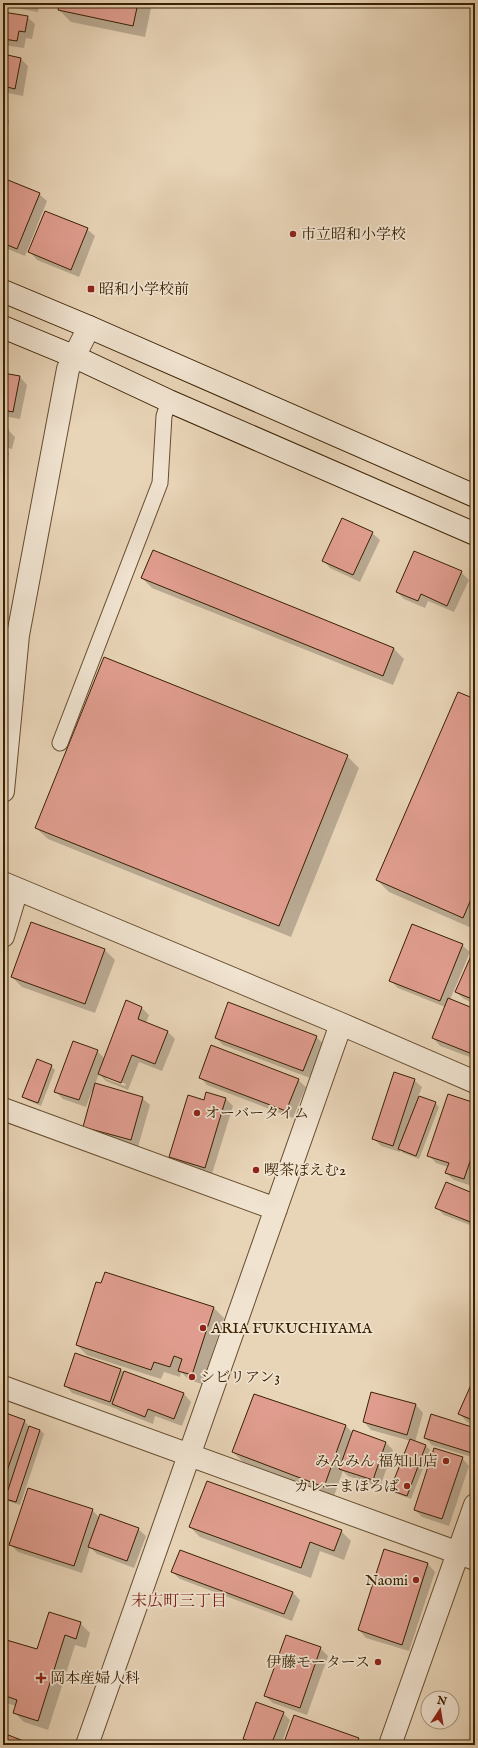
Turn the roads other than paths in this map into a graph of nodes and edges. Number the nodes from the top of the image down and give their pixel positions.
1 (3, 291) edge
2 (3, 326) edge
3 (89, 327) junction
4 (73, 356) junction
5 (169, 401) junction
6 (475, 496) edge
7 (475, 534) edge
8 (60, 743) dead end
9 (3, 792) edge
10 (10, 886) edge
11 (3, 936) edge
12 (341, 1024) junction
13 (475, 1082) edge
14 (3, 1109) edge
15 (276, 1209) junction
16 (3, 1387) edge
17 (190, 1455) junction
18 (475, 1505) edge
19 (467, 1556) edge
20 (87, 1745) edge
21 (390, 1745) edge

1 - 3 street
2 - 4 street
3 - 4 street
3 - 6 street
4 - 5 street
4 - 9 street
5 - 7 street
5 - 8 lane
10 - 11 street
10 - 12 street
12 - 13 street
12 - 15 street
14 - 15 street
15 - 17 street
16 - 17 street
17 - 19 street
17 - 20 street
18 - 19 street
19 - 21 street

